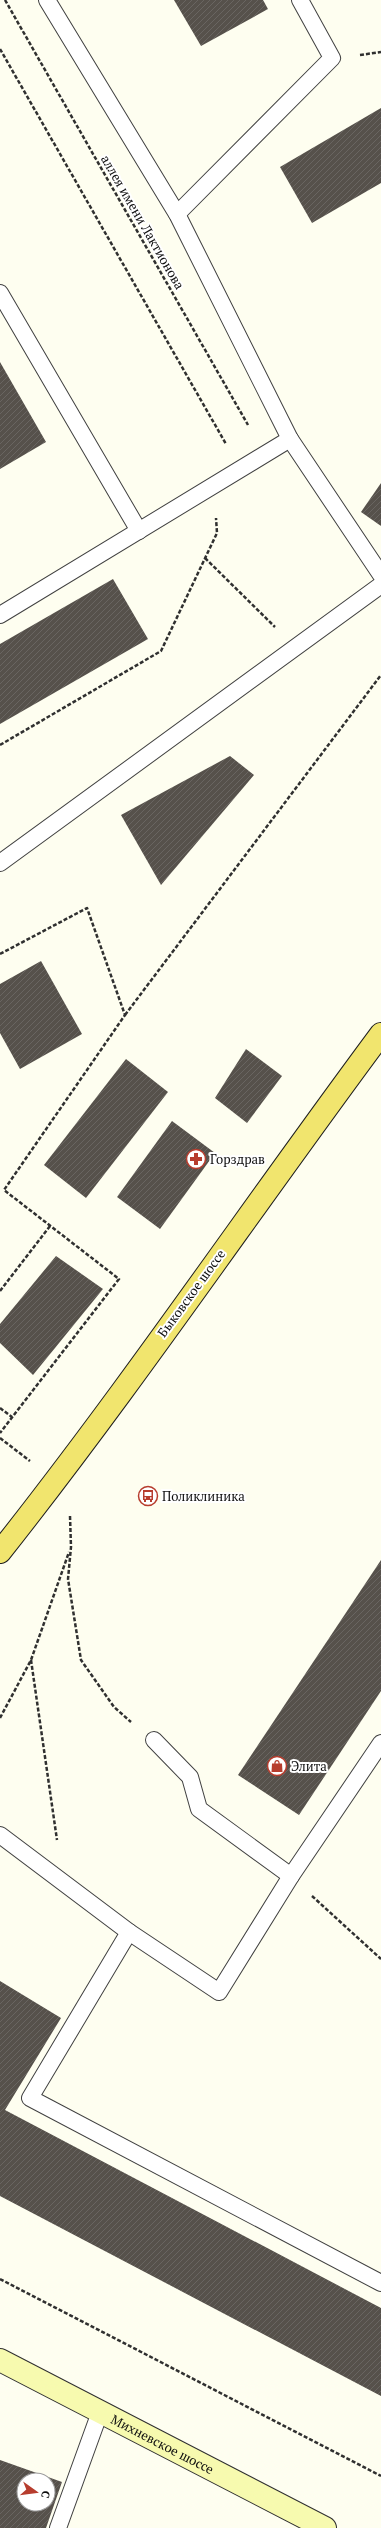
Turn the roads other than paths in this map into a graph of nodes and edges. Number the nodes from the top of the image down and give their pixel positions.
1 (47, 0) edge
2 (300, 0) edge
3 (177, 214) junction
4 (0, 293) edge
5 (290, 439) junction
6 (139, 531) junction
7 (381, 575) edge
8 (381, 585) edge
9 (0, 616) edge
10 (0, 863) edge
11 (381, 1034) edge
12 (0, 1552) edge
13 (154, 1740) road end
14 (381, 1743) edge
15 (0, 1835) edge
16 (291, 1876) junction
17 (129, 1932) junction
18 (381, 2282) edge
19 (0, 2360) edge
20 (100, 2412) junction
21 (58, 2528) edge
22 (325, 2528) edge

1 - 3 lane
2 - 3 lane
3 - 5 lane
4 - 6 lane
5 - 6 lane
5 - 7 lane
6 - 9 lane
8 - 10 lane
11 - 12 main road, Быковское шоссе
13 - 16 lane
14 - 16 lane
15 - 17 lane
16 - 17 lane
17 - 18 lane
19 - 20 main road, Михневское шоссе
20 - 21 lane
20 - 22 main road, Михневское шоссе

